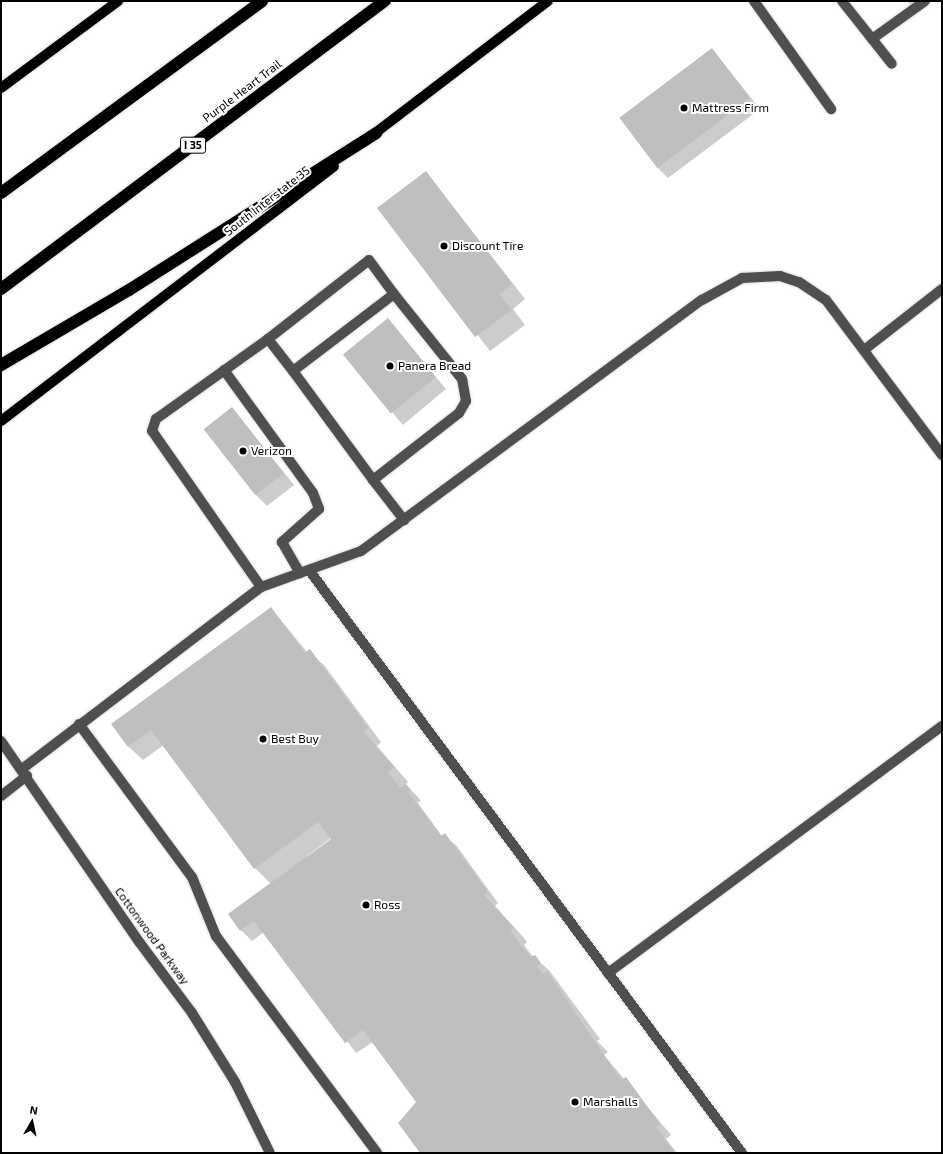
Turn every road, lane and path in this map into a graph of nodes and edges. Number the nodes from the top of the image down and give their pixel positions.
1 (118, 1) edge
2 (262, 1) edge
3 (385, 1) edge
4 (548, 1) edge
5 (754, 1) edge
6 (842, 1) edge
7 (925, 1) edge
8 (872, 39) junction
9 (892, 64) dead end
10 (1, 88) edge
11 (831, 109) dead end
12 (376, 133) junction
13 (1, 193) edge
14 (1, 289) edge
15 (942, 289) edge
16 (394, 294) junction
17 (268, 339) junction
18 (864, 350) junction
19 (1, 364) edge
20 (224, 370) junction
21 (292, 371) junction
22 (1, 421) edge
23 (942, 455) edge
24 (373, 480) junction
25 (404, 520) junction
26 (304, 572) junction
27 (261, 587) junction
28 (79, 724) junction
29 (942, 726) edge
30 (1, 741) edge
31 (24, 772) junction
32 (1, 796) edge
33 (608, 973) junction
34 (270, 1153) edge
35 (377, 1153) edge
36 (742, 1153) edge

1 - 10 main road
2 - 13 highway
3 - 14 highway, Purple Heart Trail / I 35
4 - 12 main road, South Interstate 35
5 - 11 street
6 - 8 street
7 - 8 street
8 - 9 street
12 - 19 highway
12 - 22 main road, South Interstate 35
15 - 18 street
16 - 17 street
16 - 21 street
16 - 24 street
17 - 20 street
17 - 21 street
18 - 23 street
18 - 25 street
20 - 26 street
20 - 27 street
21 - 24 street
24 - 25 street
25 - 26 street
26 - 27 street
26 - 33 street
27 - 28 street
28 - 31 street
28 - 35 street
29 - 33 street
30 - 31 street, Cottonwood Parkway
31 - 32 street
31 - 34 street, Cottonwood Parkway
33 - 36 street

